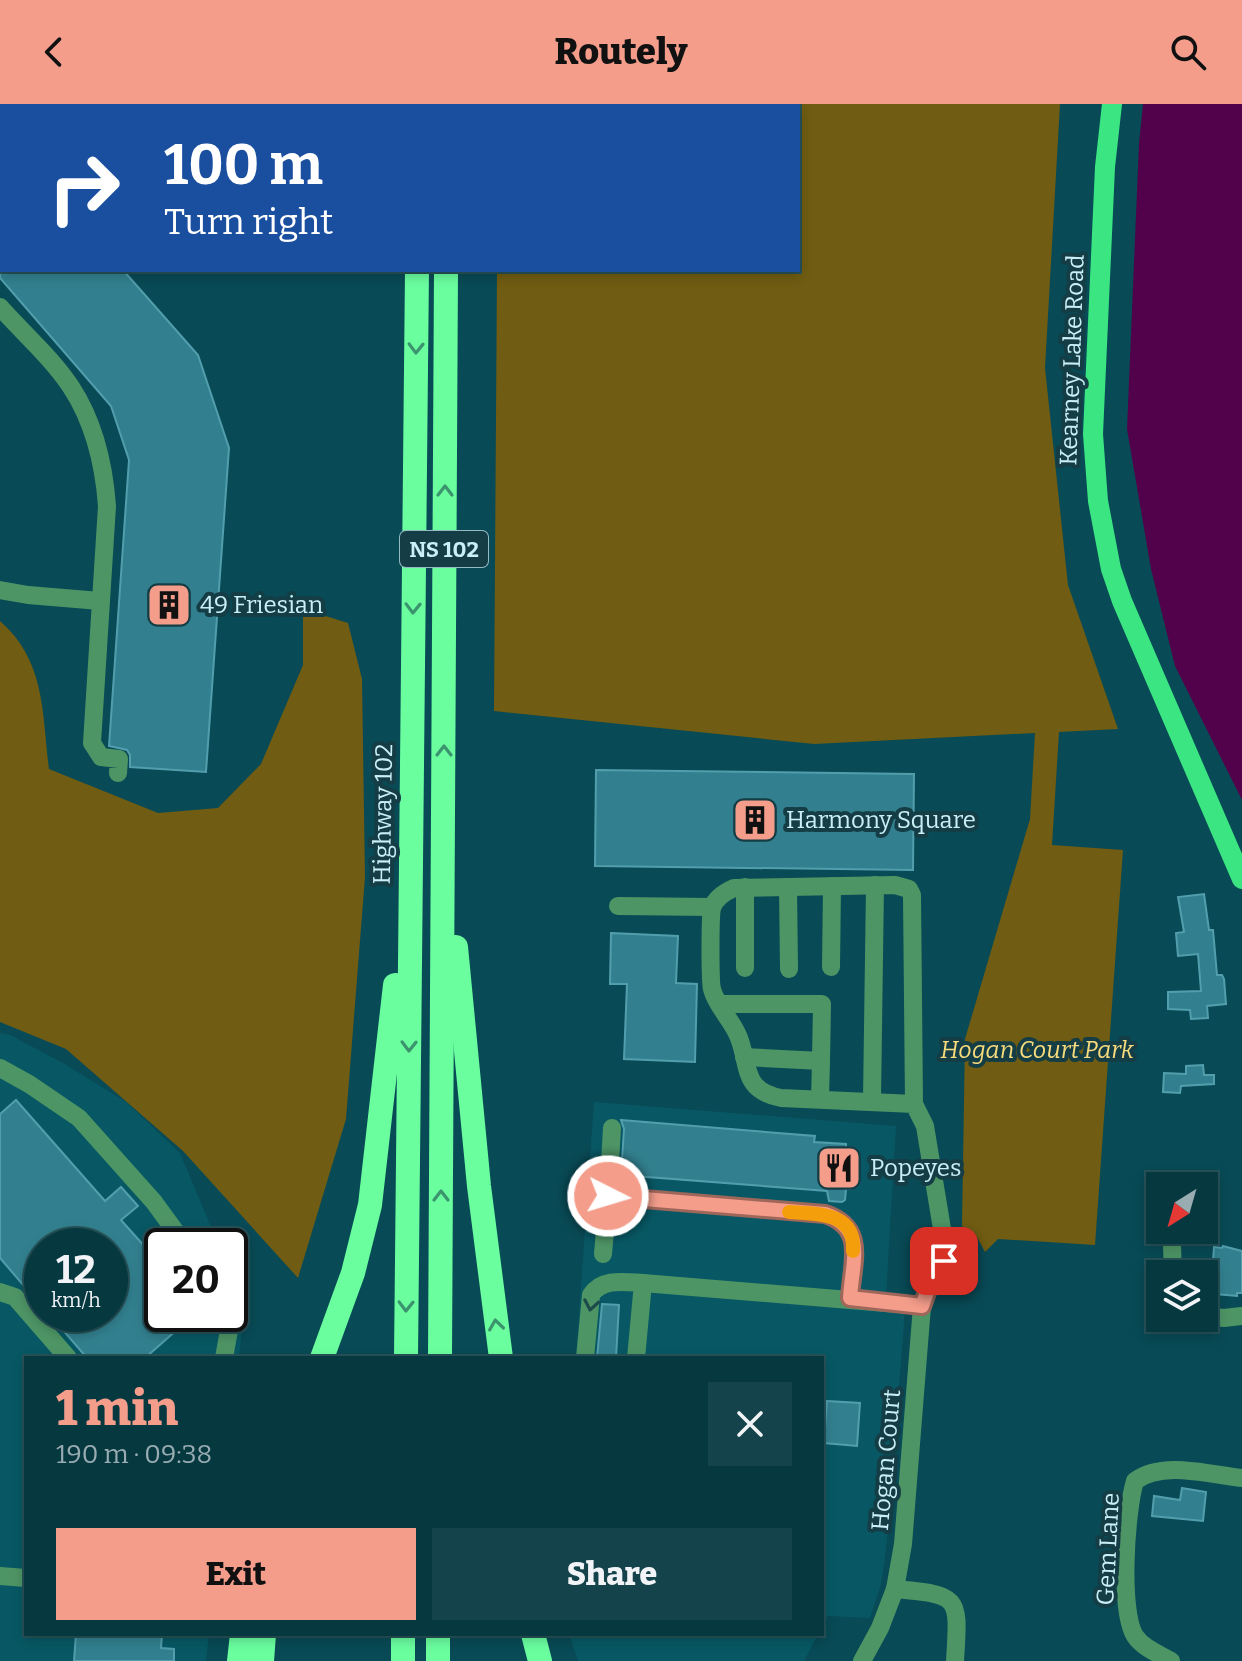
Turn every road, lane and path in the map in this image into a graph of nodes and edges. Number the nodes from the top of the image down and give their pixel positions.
1 (1112, 104) edge
2 (417, 272) edge
3 (446, 272) edge
4 (1, 310) edge
5 (0, 590) edge
6 (100, 601) junction
7 (118, 773) dead end
8 (411, 828) junction
9 (443, 829) junction
10 (1242, 879) edge
11 (875, 885) junction
12 (832, 886) junction
13 (745, 887) junction
14 (788, 887) junction
15 (618, 906) dead end
16 (712, 907) junction
17 (831, 967) dead end
18 (745, 968) dead end
19 (789, 969) dead end
20 (720, 1004) junction
21 (744, 1057) junction
22 (821, 1061) junction
23 (0, 1068) edge
24 (820, 1099) junction
25 (872, 1100) junction
26 (914, 1104) junction
27 (612, 1128) dead end
28 (608, 1196) junction
29 (173, 1228) edge
30 (1172, 1245) dead end
31 (603, 1254) dead end
32 (1173, 1260) edge
33 (636, 1283) junction
34 (0, 1292) edge
35 (850, 1298) junction
36 (922, 1306) junction
37 (1242, 1316) edge
38 (1218, 1317) edge
39 (229, 1332) edge
40 (66, 1356) edge
41 (224, 1356) edge
42 (323, 1356) edge
43 (406, 1356) edge
44 (440, 1356) edge
45 (501, 1356) edge
46 (585, 1356) edge
47 (636, 1356) edge
48 (1242, 1478) edge
49 (0, 1576) edge
50 (24, 1578) edge
51 (895, 1589) junction
52 (242, 1636) edge
53 (264, 1636) edge
54 (403, 1636) edge
55 (438, 1636) edge
56 (534, 1636) edge
57 (239, 1661) edge
58 (262, 1661) edge
59 (403, 1661) edge
60 (438, 1661) edge
61 (540, 1661) edge
62 (862, 1661) edge
63 (955, 1661) edge
64 (1171, 1661) edge

1 - 10 main road, Kearney Lake Road
2 -> 8 highway, Highway 102 / NS 102
9 -> 3 highway, NS 102
4 - 6 street
5 - 6 street
6 - 7 street
8 - 42 highway
8 -> 43 highway, Highway 102 / NS 102
44 -> 9 highway, NS 102
45 -> 9 highway
11 - 12 street
11 - 25 street
11 - 26 street
12 - 14 street
12 - 17 street
13 - 14 street
13 - 16 street
13 - 18 street
14 - 19 street
15 - 16 street
16 - 20 street
20 - 21 street
20 - 22 street
21 - 22 street
21 - 24 street
22 - 24 street
23 - 29 street
24 - 25 street
25 - 26 street
26 - 36 street, Hogan Court
27 - 28 street
28 - 31 street
28 - 35 street
30 - 32 street
33 - 35 street
33 -> 46 street
33 - 47 street
34 - 40 street
35 - 36 street
36 - 51 street, Hogan Court
37 - 38 street
39 - 41 street
48 - 64 street, Gem Lane
49 - 50 street
51 - 62 street, Hogan Court
51 - 63 street
52 - 57 highway
53 - 58 highway
54 - 59 highway
55 - 60 highway
56 - 61 highway

